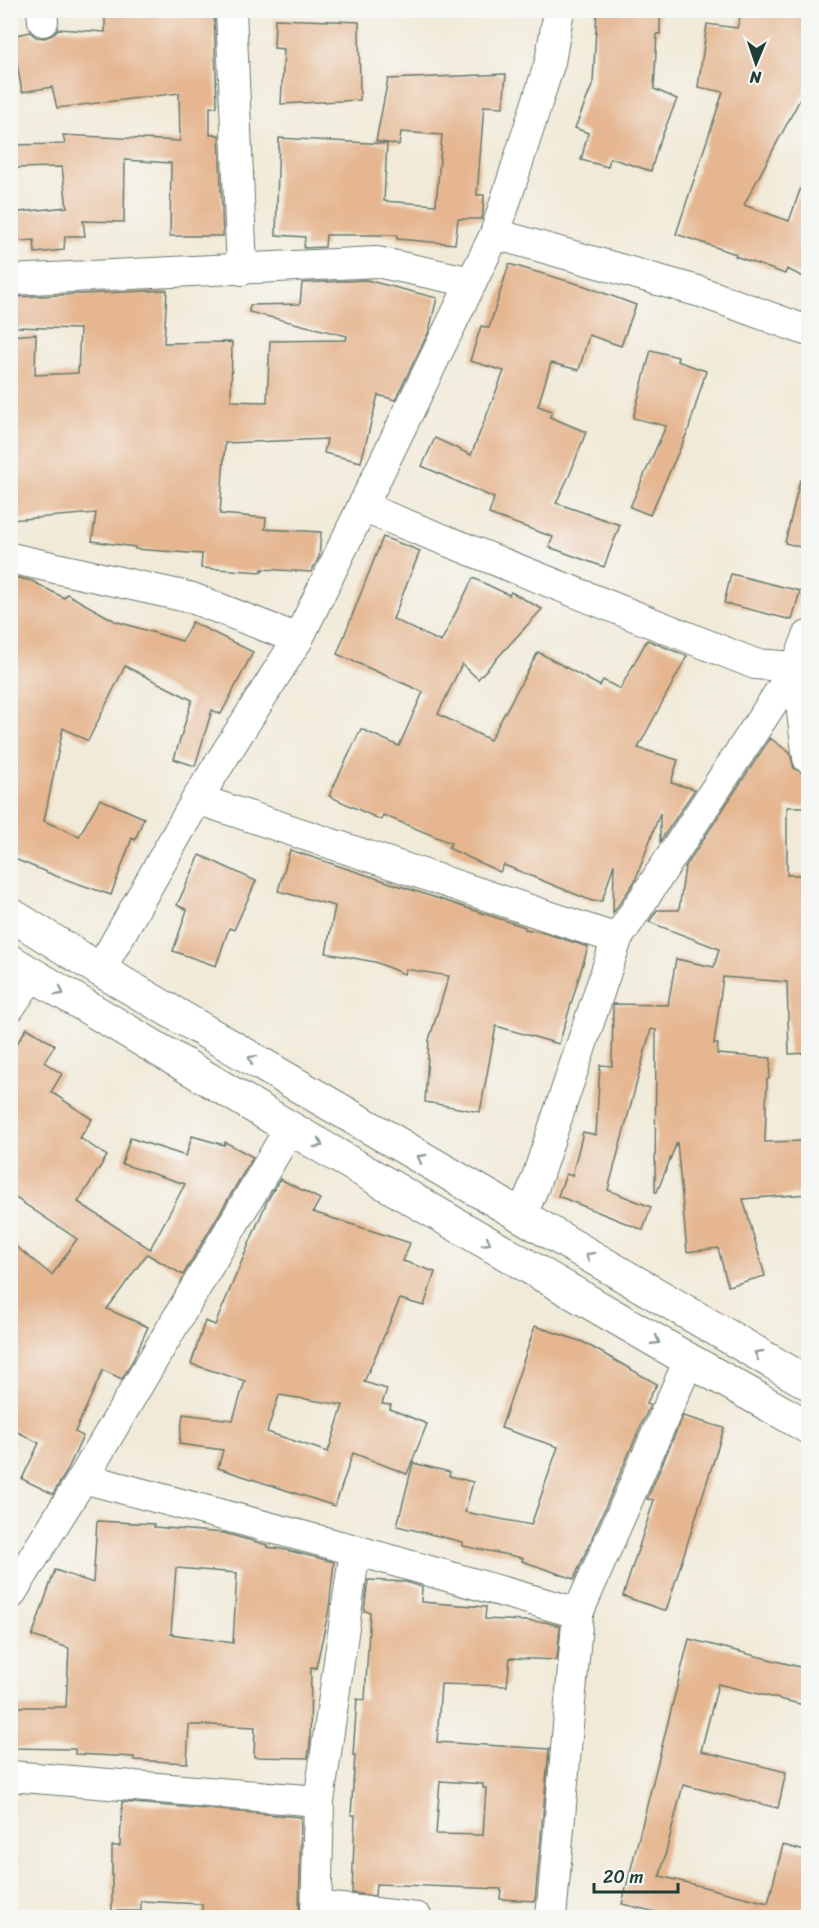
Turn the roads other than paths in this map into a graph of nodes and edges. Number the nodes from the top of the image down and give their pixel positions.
1 (231, 10) edge
2 (560, 10) edge
3 (495, 234) junction
4 (242, 270) junction
5 (10, 280) edge
6 (472, 282) junction
7 (808, 330) edge
8 (362, 507) junction
9 (10, 558) edge
10 (808, 636) edge
11 (298, 639) junction
12 (802, 668) edge
13 (808, 758) edge
14 (197, 799) junction
15 (10, 914) edge
16 (617, 939) junction
17 (21, 968) edge
18 (100, 969) junction
19 (10, 1007) edge
20 (290, 1128) junction
21 (521, 1217) junction
22 (689, 1360) junction
23 (808, 1383) edge
24 (808, 1427) edge
25 (83, 1478) junction
26 (355, 1550) junction
27 (10, 1595) edge
28 (578, 1613) junction
29 (10, 1776) edge
30 (319, 1801) junction
31 (316, 1911) edge
32 (417, 1917) edge
33 (551, 1917) edge

1 - 4 street
2 - 3 street
3 - 6 street
3 - 7 street
4 - 5 street
4 - 6 street
6 - 8 street
8 - 11 street
8 - 12 street
9 - 11 street
10 - 12 street
11 - 14 street
12 - 13 street
12 - 16 street
14 - 16 street
14 - 18 street
15 - 18 main road
16 - 21 street
17 - 19 street
17 -> 20 main road
21 -> 18 main road
20 -> 22 main road
20 - 25 street
23 -> 21 main road
22 - 24 main road
22 - 28 street
25 - 26 street
25 - 27 street
26 - 28 street
26 - 30 street
28 - 33 street
29 - 30 street
30 - 31 street
31 - 32 street

